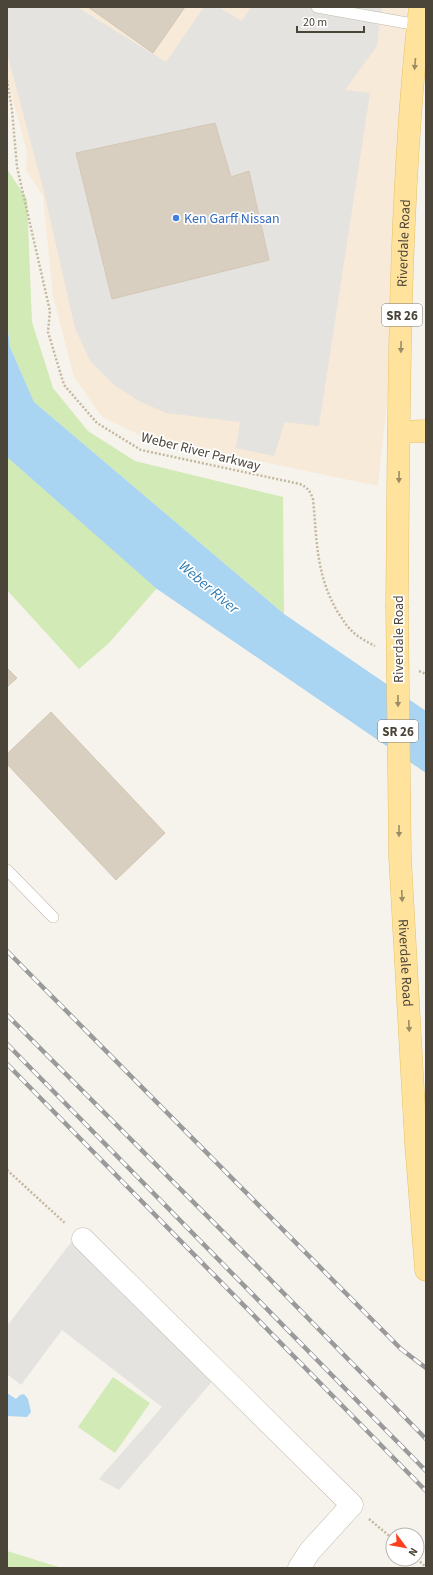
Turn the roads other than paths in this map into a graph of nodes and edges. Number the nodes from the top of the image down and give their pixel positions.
1 (317, 7) edge
2 (419, 16) edge
3 (426, 431) edge
4 (399, 432) junction
5 (7, 870) edge
6 (54, 917) dead end
7 (83, 1239) road end
8 (426, 1270) edge
9 (299, 1568) edge

1 - 2 lane
2 -> 4 main road, Riverdale Road / SR 26
3 - 4 main road
4 -> 8 main road, Riverdale Road / SR 26, bridge
5 - 6 lane
7 - 9 street

